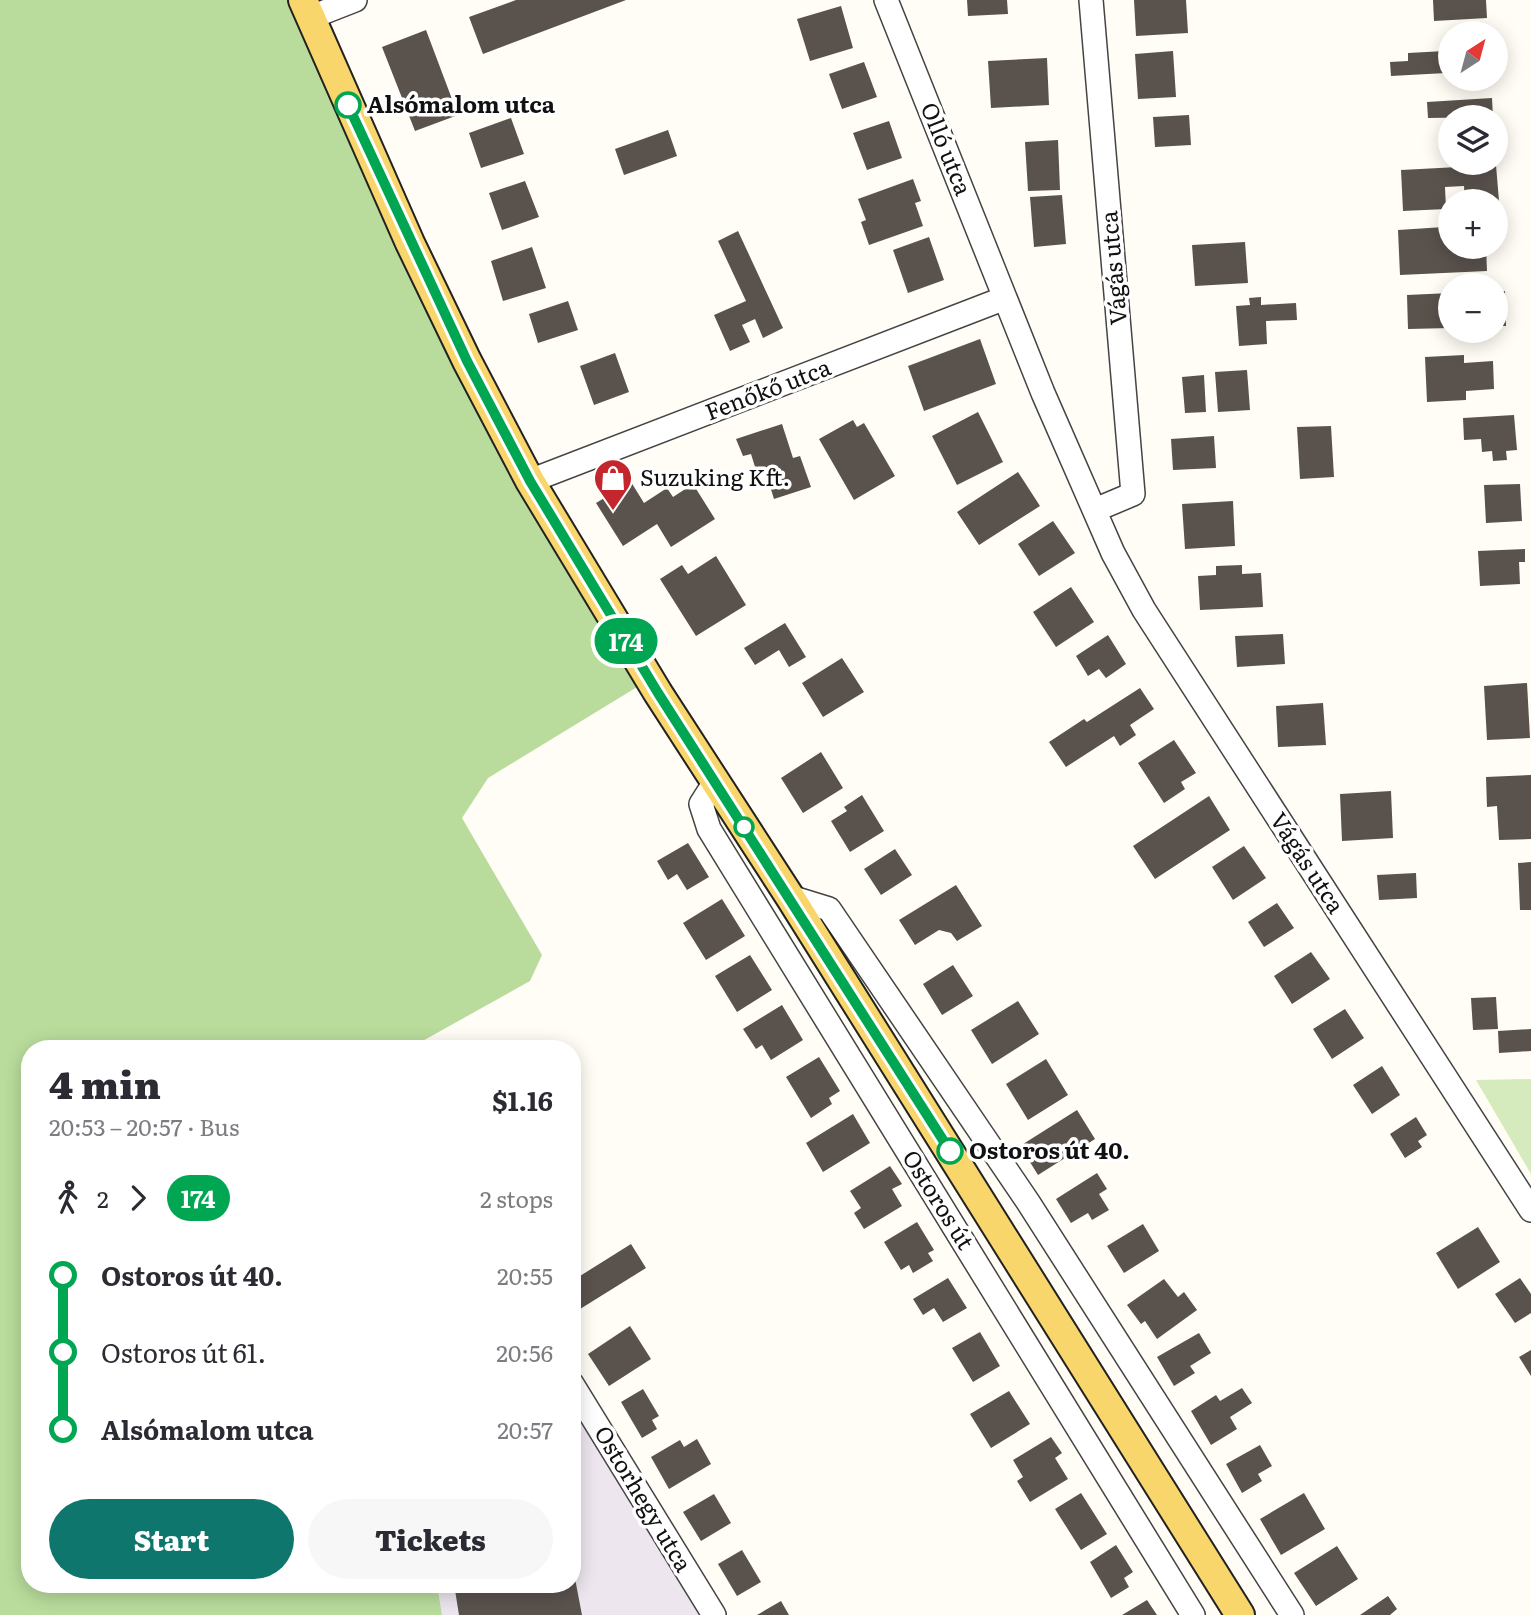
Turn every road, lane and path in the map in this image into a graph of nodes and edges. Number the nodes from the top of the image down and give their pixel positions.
1 (355, 0) edge
2 (886, 0) edge
3 (1091, 0) edge
4 (306, 9) edge
5 (1005, 298) junction
6 (530, 481) junction
7 (1094, 510) junction
8 (715, 782) junction
9 (790, 897) junction
10 (1531, 1210) edge
11 (995, 1224) junction
12 (964, 1242) junction
13 (1073, 1348) junction
14 (1040, 1366) junction
15 (581, 1399) edge
16 (714, 1615) edge
17 (1193, 1615) edge
18 (1240, 1615) edge
19 (1292, 1615) edge

1 - 4 street
2 - 5 street, Olló utca
3 - 7 street, Vágás utca
4 - 6 main road, Ostoros út
5 - 6 street, Fenőkő utca
5 - 7 street, Vágás utca
6 - 8 main road, Ostoros út
7 - 10 street, Vágás utca
8 - 9 main road, Ostoros út
8 - 12 street, Ostoros út
9 - 11 main road, Ostoros út
9 - 19 street
11 - 12 street
11 - 13 main road, Ostoros út
12 - 14 street, Ostoros út
13 - 14 street
13 - 18 main road, Ostoros út
14 - 17 street, Ostoros út
15 - 16 street, Ostorhegy utca

